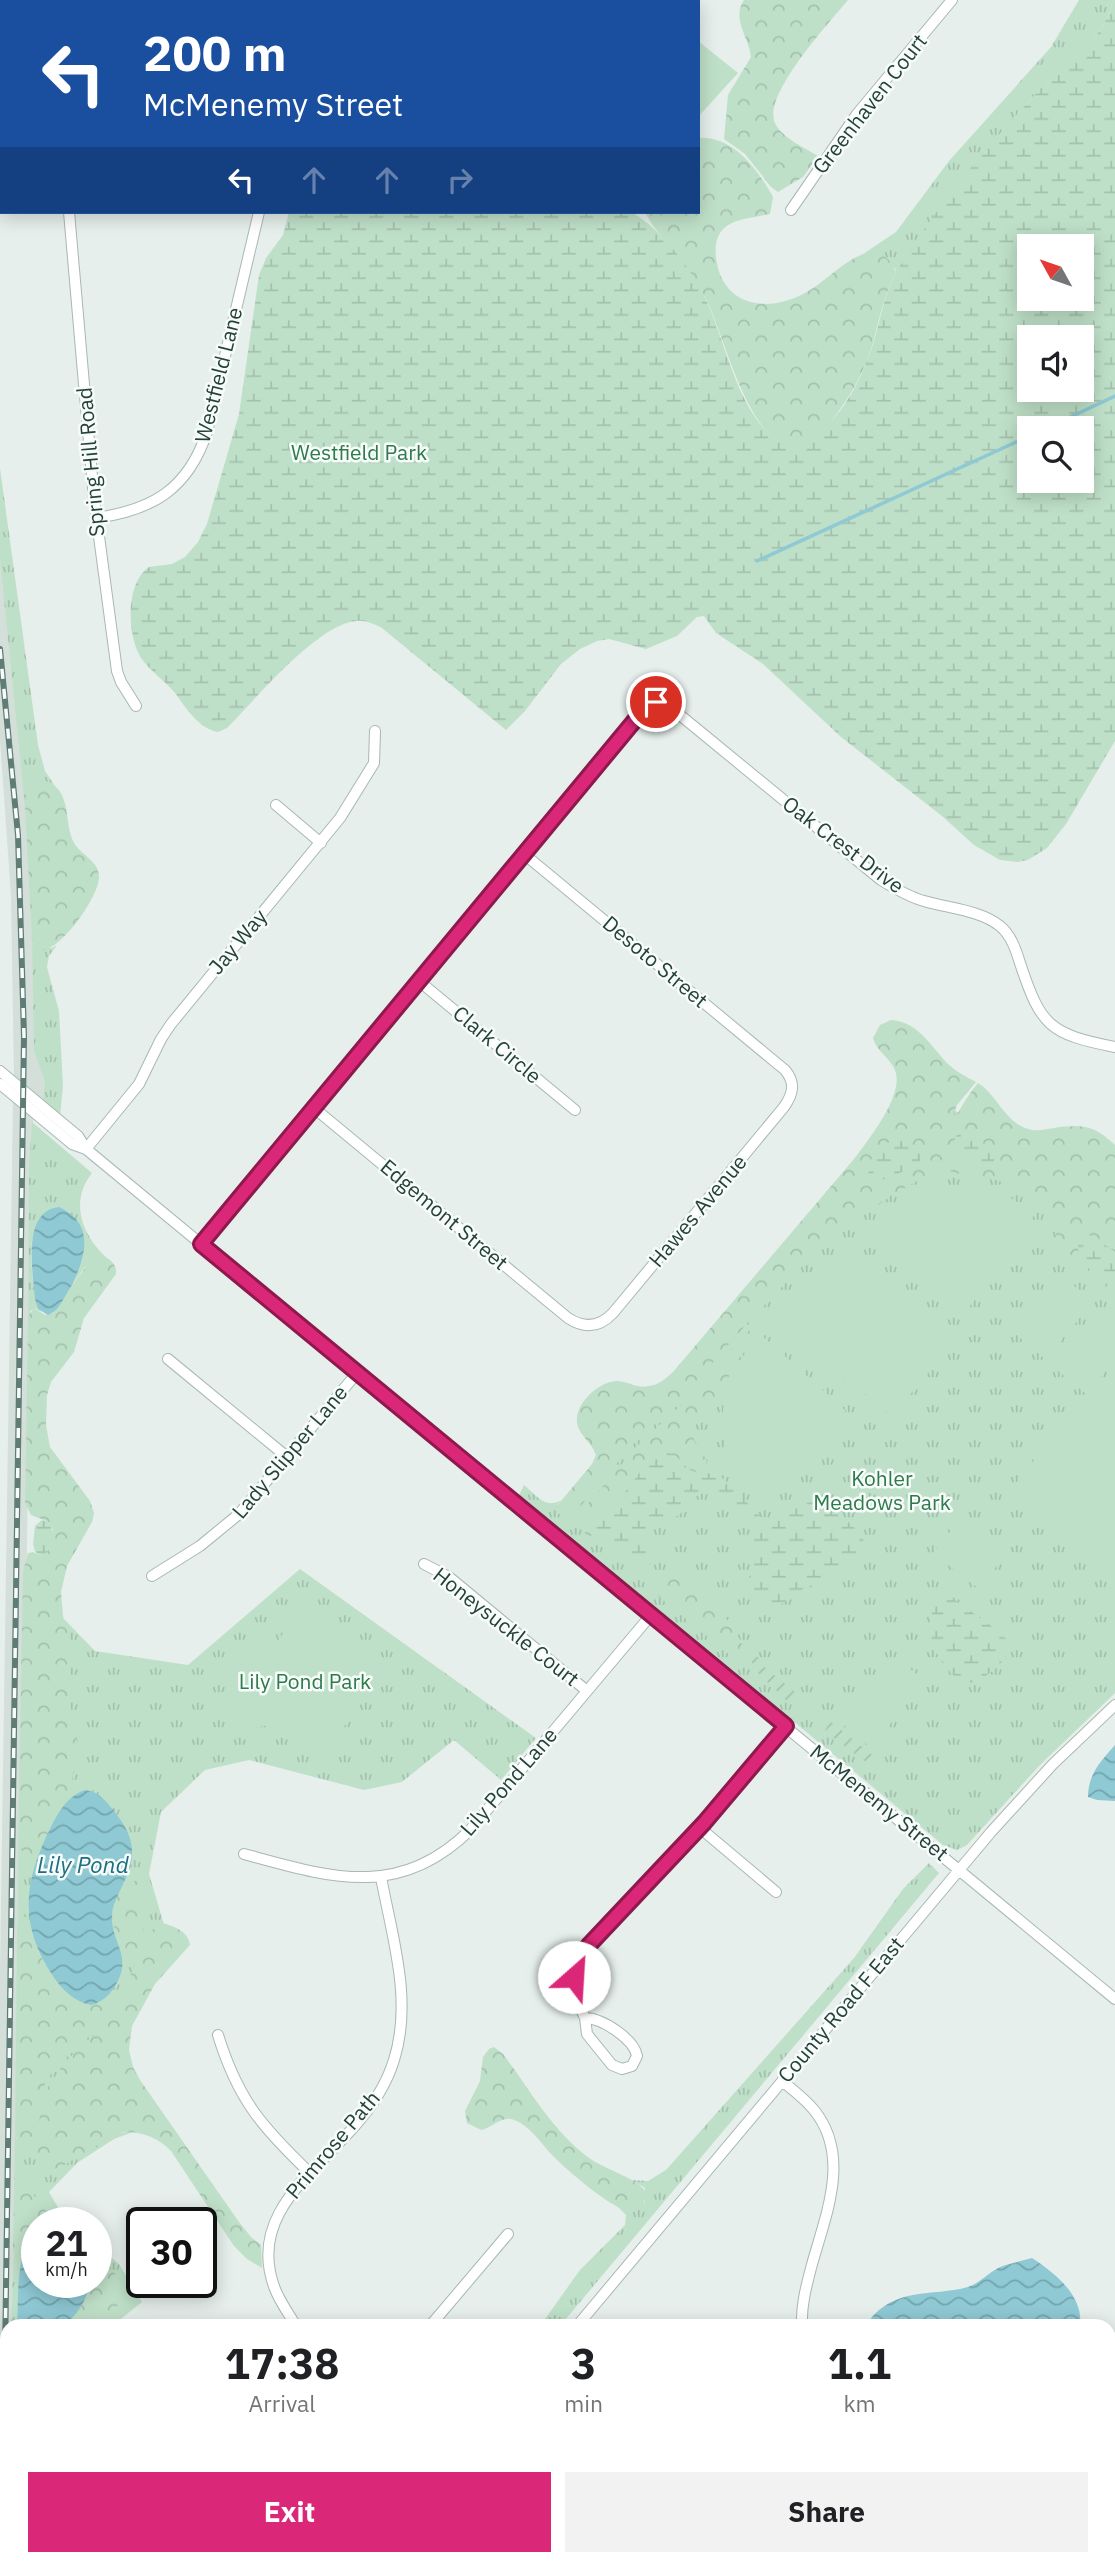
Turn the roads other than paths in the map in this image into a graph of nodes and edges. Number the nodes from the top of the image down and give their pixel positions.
1 (952, 0) edge
2 (791, 211) dead end
3 (69, 214) edge
4 (258, 214) edge
5 (96, 518) junction
6 (136, 706) dead end
7 (375, 731) dead end
8 (276, 805) dead end
9 (321, 843) junction
10 (524, 854) junction
11 (419, 981) junction
12 (1115, 1046) edge
13 (785, 1070) joint
14 (0, 1071) edge
15 (0, 1084) edge
16 (314, 1108) junction
17 (575, 1110) dead end
18 (86, 1149) junction
19 (201, 1244) junction
20 (574, 1321) joint
21 (168, 1359) dead end
22 (357, 1373) junction
23 (287, 1457) junction
24 (424, 1564) dead end
25 (152, 1576) dead end
26 (651, 1615) junction
27 (587, 1692) junction
28 (1115, 1705) edge
29 (786, 1726) junction
30 (699, 1828) junction
31 (244, 1854) dead end
32 (959, 1869) junction
33 (381, 1877) junction
34 (776, 1892) dead end
35 (1115, 1999) edge
36 (586, 2018) junction
37 (218, 2035) dead end
38 (782, 2081) junction
39 (310, 2173) junction
40 (508, 2234) dead end
41 (292, 2319) edge
42 (436, 2319) edge
43 (583, 2319) edge
44 (803, 2319) edge

1 - 2 street, Greenhaven Court
3 - 5 street, Spring Hill Road
4 - 5 street, Westfield Lane
5 - 6 street, Spring Hill Road
7 - 9 street, Jay Way
8 - 9 street
9 - 18 street, Jay Way
10 - 11 street
10 - 12 street, Oak Crest Drive
10 - 13 street, Desoto Street
11 - 16 street
11 - 17 street, Clark Circle
13 - 20 street, Hawes Avenue
14 - 18 street, McMenemy Street
15 - 18 street, McMenemy Street
16 - 19 street
16 - 20 street, Edgemont Street
18 - 19 street, McMenemy Street
19 - 22 street, McMenemy Street
21 - 23 street
22 - 23 street, Lady Slipper Lane
22 - 26 street, McMenemy Street
23 - 25 street, Lady Slipper Lane
24 - 27 street, Honeysuckle Court
26 - 27 street, Lily Pond Lane
26 - 29 street, McMenemy Street
27 - 33 street, Lily Pond Lane
28 - 32 street, County Road F East
29 - 30 street
29 - 32 street, McMenemy Street
30 - 34 street
30 - 36 street
31 - 33 street, Lily Pond Lane
32 - 35 street, McMenemy Street
32 - 38 street, County Road F East
33 - 39 street, Primrose Path
36 - 36 street
37 - 39 street
38 - 43 street, County Road F East
38 - 44 street
39 - 41 street, Primrose Path
40 - 42 street

